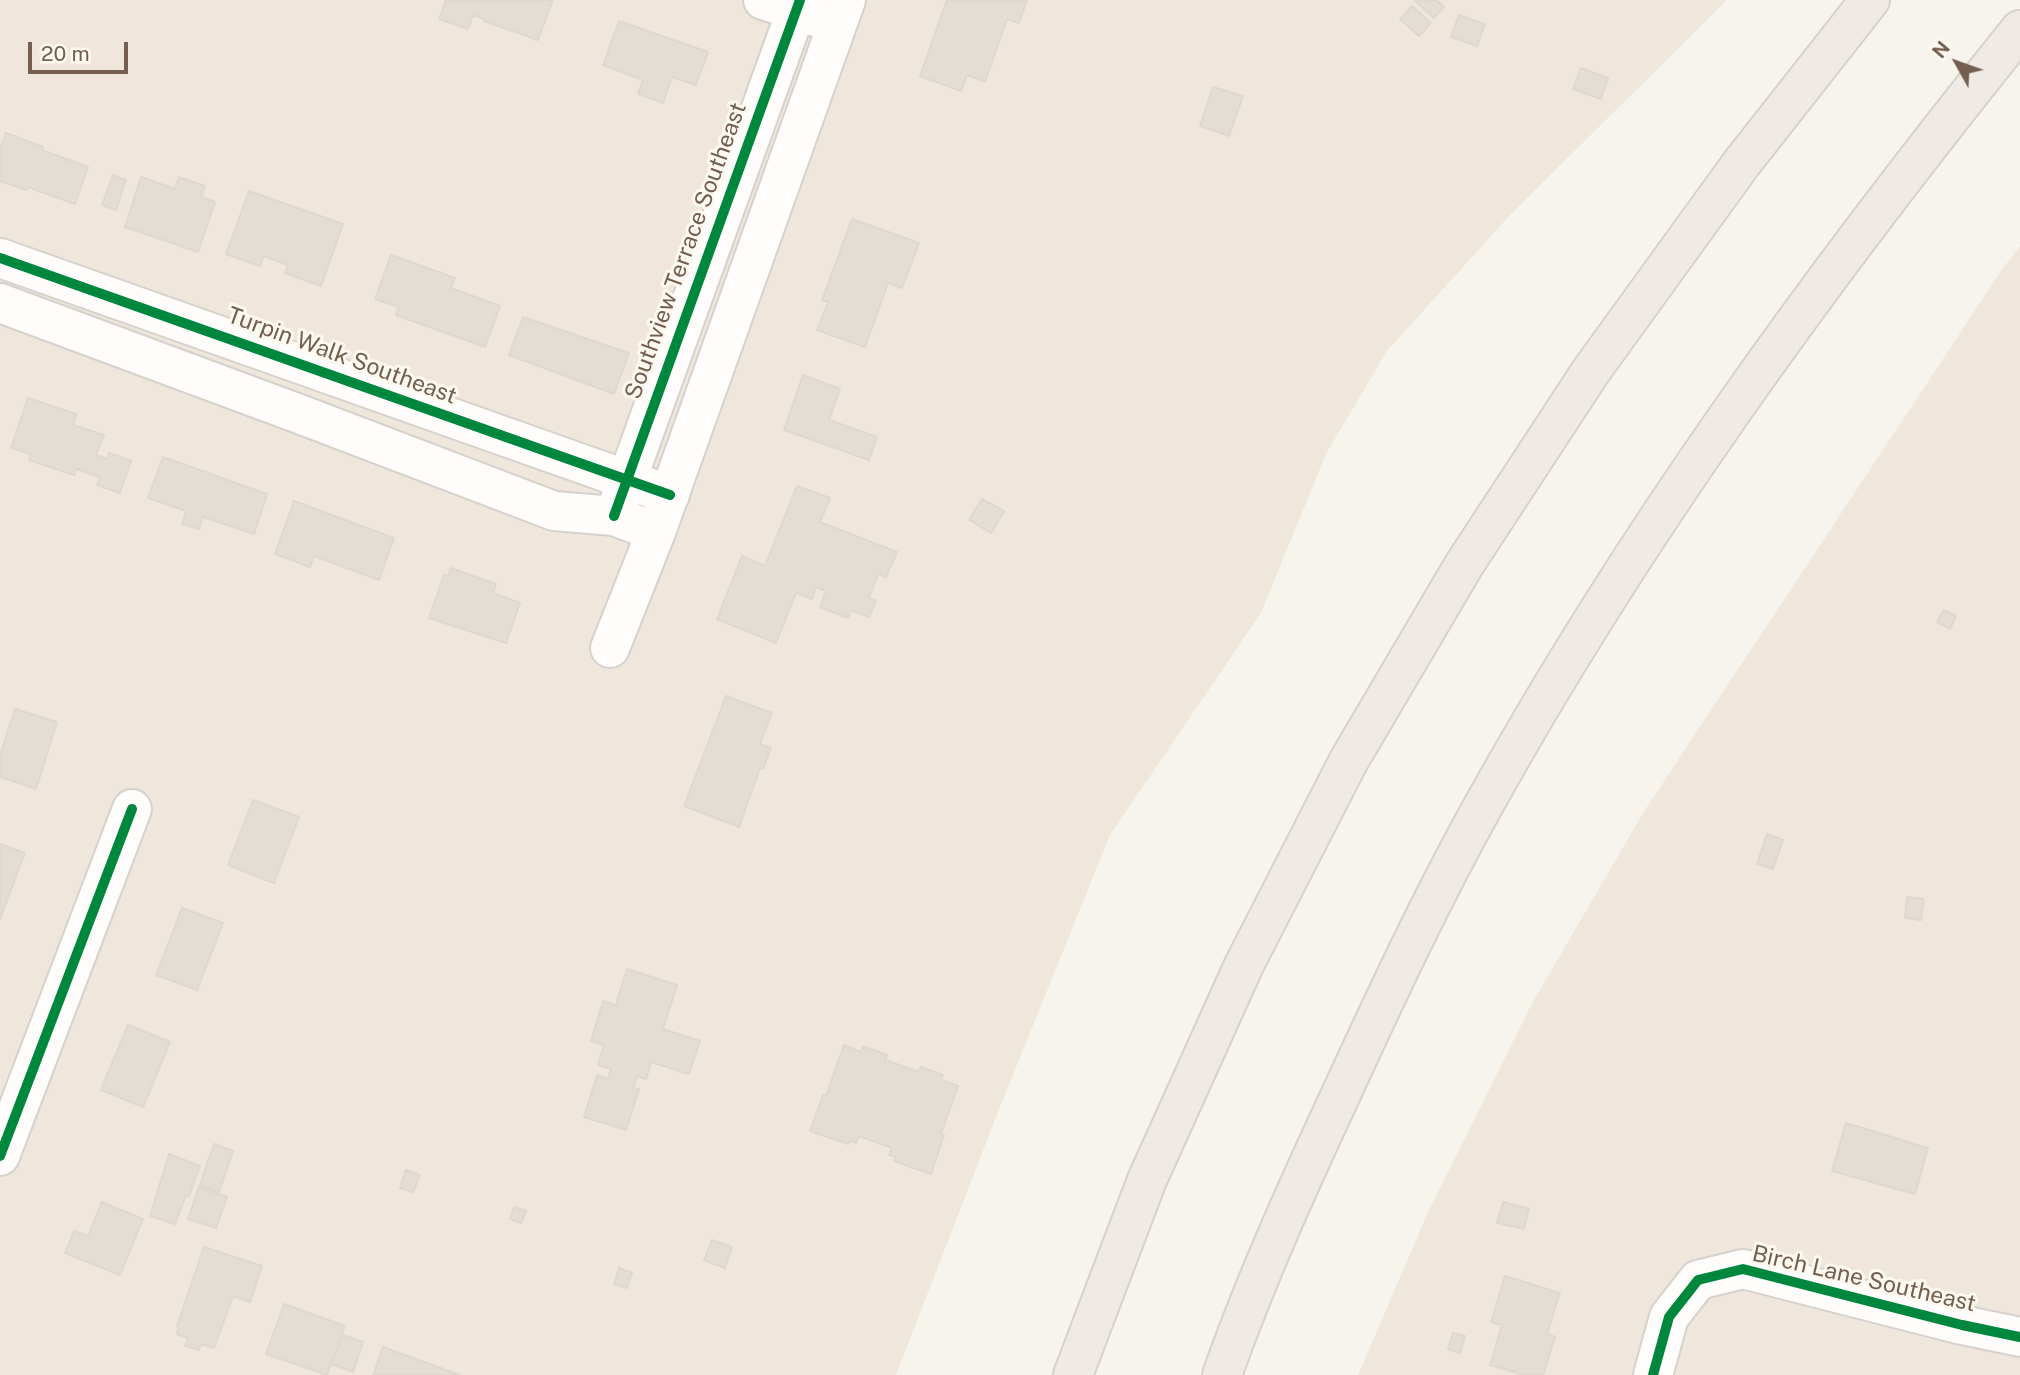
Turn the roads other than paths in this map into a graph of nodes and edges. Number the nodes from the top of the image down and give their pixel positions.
1 (1870, 0) edge
2 (786, 4) edge
3 (842, 12) edge
4 (2020, 30) edge
5 (0, 258) edge
6 (0, 303) edge
7 (626, 480) junction
8 (670, 495) junction
9 (614, 516) junction
10 (656, 532) junction
11 (610, 648) dead end
12 (132, 809) dead end
13 (0, 1156) edge
14 (2020, 1337) edge
15 (1073, 1375) edge
16 (1222, 1375) edge
17 (1653, 1375) edge

1 - 15 highway
2 - 3 street
2 - 7 street, Southview Terrace Southeast
3 - 8 street
4 - 16 highway
5 - 7 street, Turpin Walk Southeast
6 - 9 street
7 - 8 street, Turpin Walk Southeast
7 - 9 street, Southview Terrace Southeast
8 - 10 street
9 - 10 street
10 - 11 street
12 - 13 street
14 - 17 street, Birch Lane Southeast

